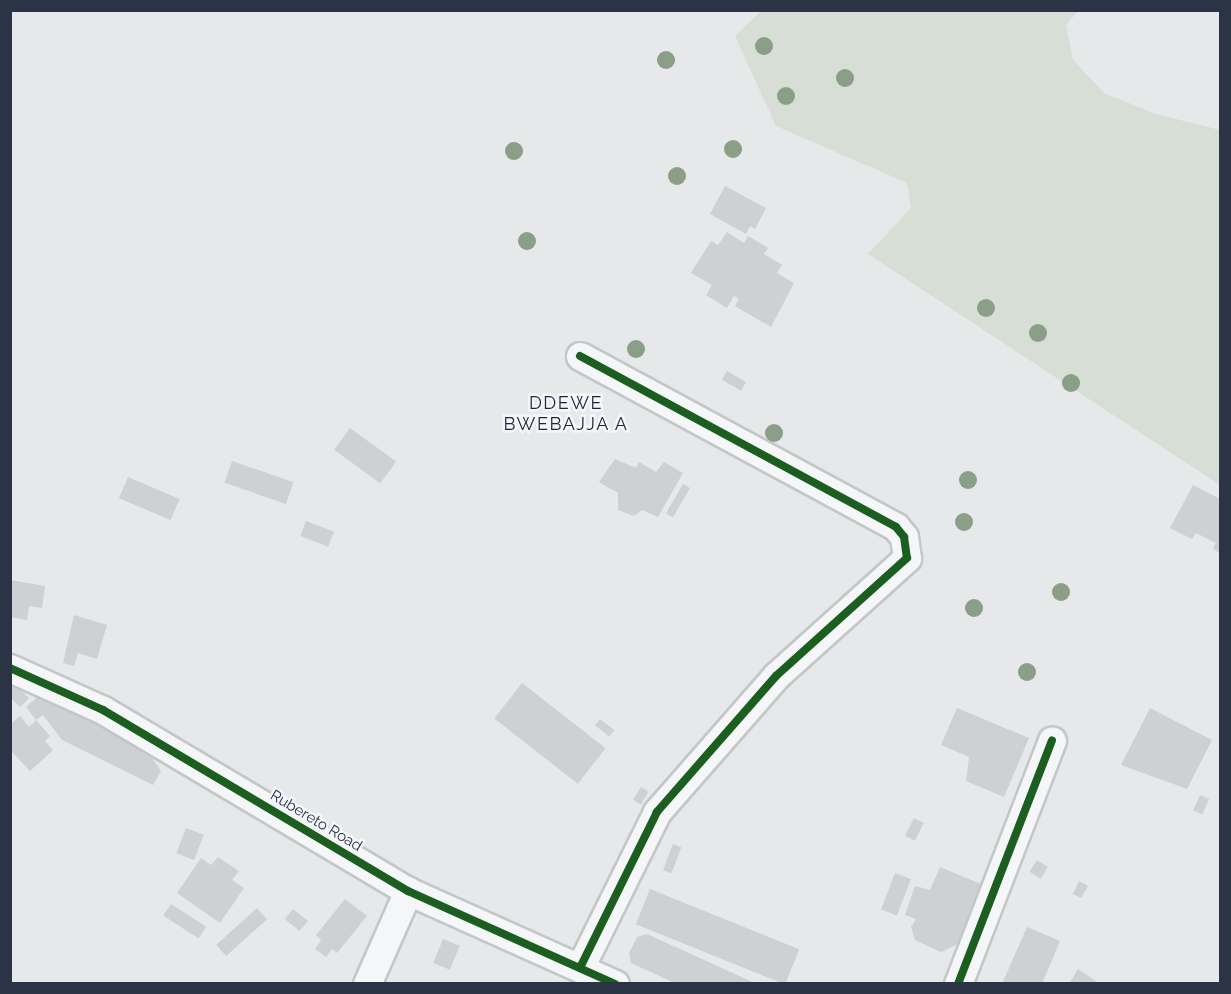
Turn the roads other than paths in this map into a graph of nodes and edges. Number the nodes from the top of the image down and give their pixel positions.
1 (580, 356) dead end
2 (10, 668) edge
3 (1052, 741) dead end
4 (408, 891) junction
5 (580, 968) junction
6 (367, 984) edge
7 (615, 984) edge
8 (958, 984) edge

1 - 5 street
2 - 4 street, Rubereto Road
3 - 8 street
4 - 5 street, Rubereto Road
4 - 6 street
5 - 7 street, Rubereto Road

